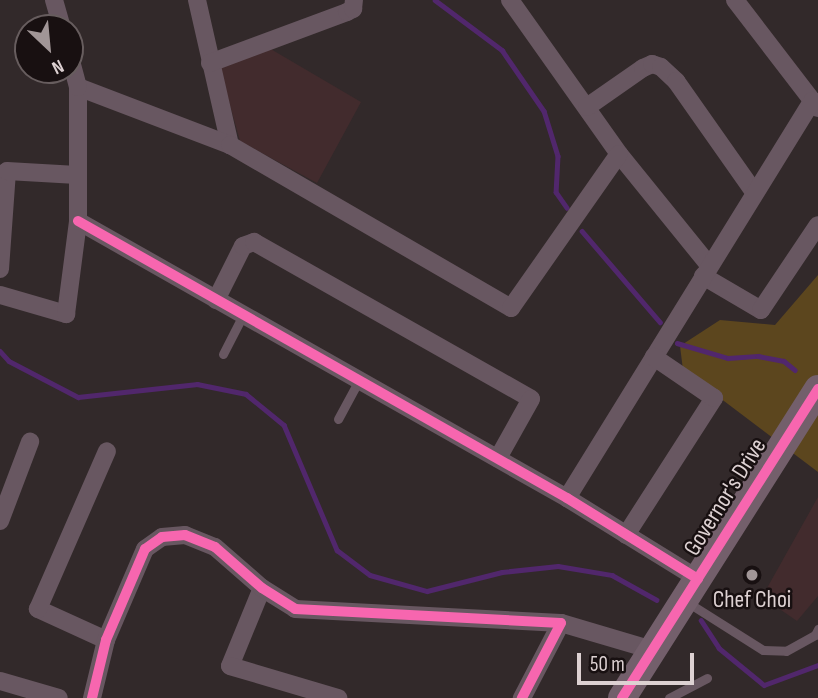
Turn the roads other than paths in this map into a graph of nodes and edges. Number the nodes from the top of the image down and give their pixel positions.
1 (197, 0) edge
2 (354, 0) edge
3 (510, 0) edge
4 (735, 0) edge
5 (210, 63) junction
6 (77, 84) edge
7 (78, 87) junction
8 (815, 105) edge
9 (587, 107) junction
10 (230, 145) junction
11 (620, 154) junction
12 (77, 175) junction
13 (754, 192) junction
14 (78, 221) junction
15 (818, 225) edge
16 (0, 269) edge
17 (706, 270) junction
18 (0, 295) edge
19 (216, 300) junction
20 (243, 315) junction
21 (223, 354) dead end
22 (654, 357) junction
23 (359, 380) junction
24 (818, 389) edge
25 (338, 419) dead end
26 (30, 442) dead end
27 (107, 451) dead end
28 (498, 458) junction
29 (567, 498) junction
30 (0, 521) edge
31 (626, 534) junction
32 (262, 588) junction
33 (691, 589) junction
34 (561, 623) junction
35 (818, 629) edge
36 (106, 640) junction
37 (652, 650) junction
38 (707, 678) dead end
39 (0, 681) edge
40 (59, 698) edge
41 (92, 698) edge
42 (338, 698) edge
43 (522, 698) edge
44 (622, 698) edge
45 (670, 698) edge

1 - 5 street
2 - 5 street
3 - 9 street
4 - 8 street
5 - 10 street
6 - 7 street
7 - 10 street
7 - 12 street
8 - 13 street
9 - 11 street
9 - 13 street
10 - 11 street
11 - 17 street
12 - 14 street
12 - 16 street
13 - 17 street
14 - 18 street
14 - 19 street
15 - 17 street
17 - 22 street
19 - 20 street
19 - 28 street
20 - 21 lane
20 - 23 street
22 - 29 street
22 - 31 street
23 - 25 lane
23 - 28 street
24 - 33 main road, Governor's Drive
26 - 30 street
27 - 36 street
28 - 29 street
29 - 31 street
31 - 33 street
32 - 34 street
32 - 36 street
32 - 42 street
33 - 35 lane
33 - 37 main road, Governor's Drive
34 - 37 street
34 - 43 street
36 - 41 street
37 - 44 main road, Governor's Drive
38 - 45 lane
39 - 40 street

